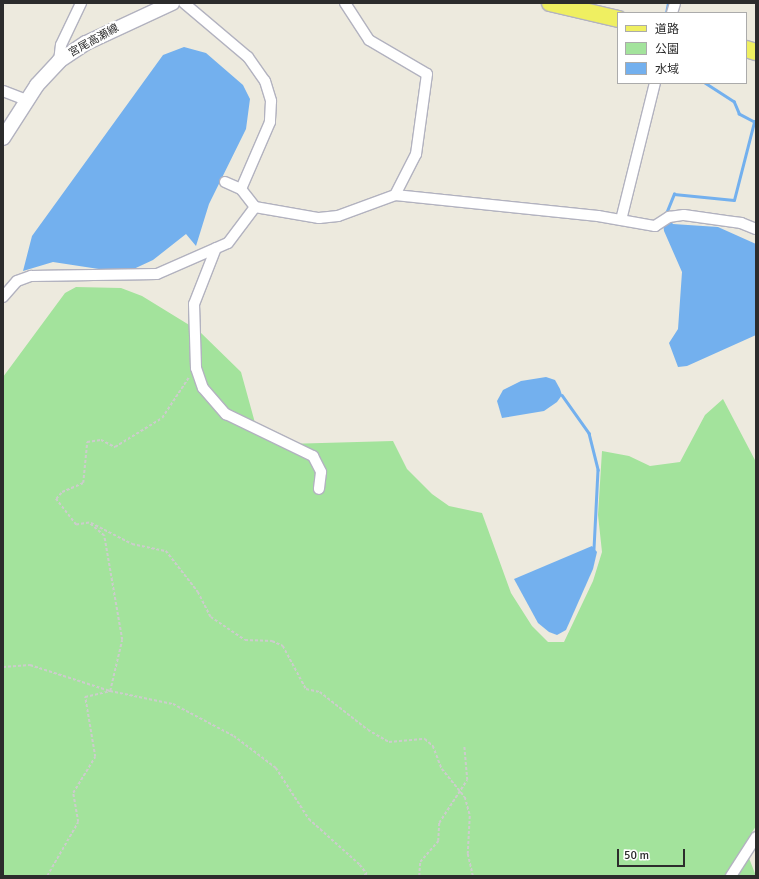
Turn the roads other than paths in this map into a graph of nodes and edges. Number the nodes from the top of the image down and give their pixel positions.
1 (81, 3) edge
2 (172, 3) edge
3 (184, 3) edge
4 (345, 3) edge
5 (550, 3) edge
6 (617, 19) edge
7 (59, 61) junction
8 (655, 84) edge
9 (3, 91) edge
10 (26, 100) junction
11 (3, 138) edge
12 (225, 182) dead end
13 (241, 189) junction
14 (395, 195) junction
15 (255, 206) junction
16 (621, 220) junction
17 (756, 229) edge
18 (216, 248) junction
19 (3, 297) edge
20 (320, 489) dead end
21 (756, 837) edge
22 (730, 876) edge

1 - 7 street
2 - 7 main road, 宮尾高瀬線
3 - 13 street
4 - 14 street
5 - 6 main road
7 - 10 main road, 宮尾高瀬線
8 - 16 street
9 - 10 street
10 - 11 main road, 宮尾高瀬線
12 - 13 street
13 - 15 street
14 - 15 street
14 - 16 street
15 - 18 street
16 - 17 street
18 - 19 street
18 - 20 street
21 - 22 street

